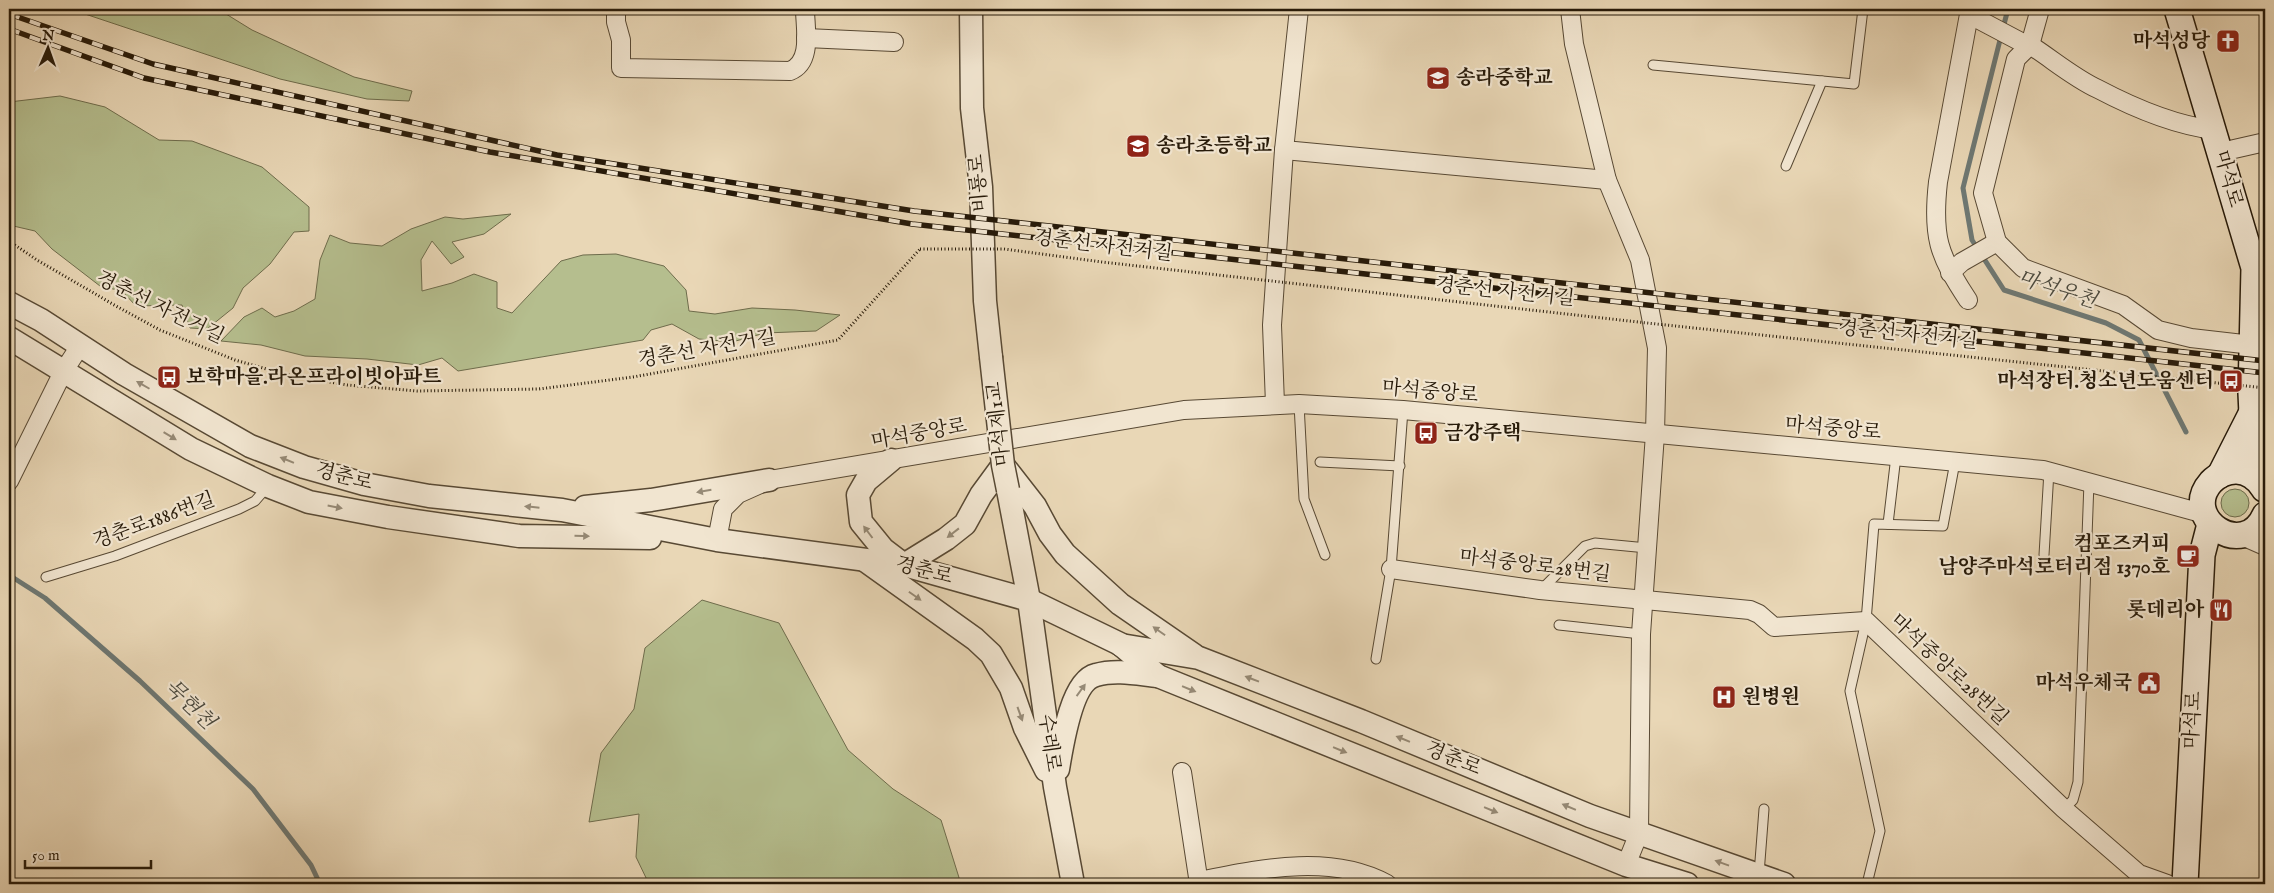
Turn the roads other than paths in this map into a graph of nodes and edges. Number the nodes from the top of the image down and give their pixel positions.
1 (616, 9) edge
2 (805, 9) edge
3 (971, 9) edge
4 (1299, 9) edge
5 (1570, 9) edge
6 (1863, 9) edge
7 (2040, 9) edge
8 (2177, 9) edge
9 (1970, 14) edge
10 (806, 38) junction
11 (894, 42) dead end
12 (2025, 43) junction
13 (1653, 65) dead end
14 (1822, 81) junction
15 (2217, 141) junction
16 (2265, 142) edge
17 (1284, 150) junction
18 (1786, 166) dead end
19 (1607, 180) junction
20 (1993, 244) junction
21 (1956, 267) junction
22 (1968, 300) dead end
23 (9, 303) edge
24 (2256, 337) edge
25 (9, 338) edge
26 (80, 346) junction
27 (991, 357) joint
28 (63, 372) junction
29 (1275, 404) junction
30 (1298, 404) junction
31 (1403, 410) junction
32 (2251, 414) junction
33 (1655, 434) junction
34 (1896, 456) junction
35 (891, 460) junction
36 (1320, 462) dead end
37 (1955, 462) junction
38 (1004, 465) junction
39 (1400, 466) junction
40 (2049, 472) junction
41 (769, 480) junction
42 (9, 481) edge
43 (2089, 482) junction
44 (2260, 485) edge
45 (268, 486) junction
46 (2210, 501) junction
47 (562, 510) junction
48 (2265, 515) edge
49 (1888, 524) junction
50 (2240, 535) junction
51 (717, 540) junction
52 (2265, 546) edge
53 (1647, 548) junction
54 (1325, 555) dead end
55 (2044, 555) dead end
56 (861, 558) junction
57 (904, 565) junction
58 (1391, 569) junction
59 (46, 577) dead end
60 (1540, 590) junction
61 (1030, 600) junction
62 (1643, 601) junction
63 (1866, 621) junction
64 (1559, 625) dead end
65 (1641, 634) junction
66 (1120, 644) junction
67 (1199, 658) junction
68 (1376, 659) dead end
69 (1158, 676) junction
70 (1182, 772) dead end
71 (1055, 787) junction
72 (2064, 808) junction
73 (1764, 809) dead end
74 (1639, 833) junction
75 (1626, 865) junction
76 (1759, 877) junction
77 (1199, 883) edge
78 (1073, 884) edge
79 (1387, 884) edge
80 (1687, 884) edge
81 (1784, 884) edge
82 (1867, 884) edge
83 (2167, 884) edge
84 (2185, 884) edge

1 - 10 street
2 - 10 street
3 - 27 street, 비룡로
4 - 17 street
5 - 19 street
6 - 14 lane
7 - 12 street
8 - 15 main road, 마석로
9 - 12 street
9 - 21 street
10 - 11 street
12 - 15 street
12 - 20 street
13 - 14 lane
14 - 18 lane
15 - 16 street
15 - 24 main road, 마석로
17 - 19 street
17 - 29 street
19 - 33 street
20 - 21 street
20 - 24 street
21 - 22 street
23 - 26 street, 경춘로
24 - 32 main road, 마석로
25 - 28 street, 경춘로
26 - 28 street
47 -> 26 street, 경춘로
27 - 38 street, 마석제1교, bridge
28 - 42 street
28 -> 45 street, 경춘로
29 - 30 street, 마석중앙로
29 - 35 street, 마석중앙로
30 - 31 street, 마석중앙로
30 - 54 lane
31 - 33 street, 마석중앙로
31 - 39 lane
32 - 44 main road, 마석로
32 - 46 main road, 마석로
33 - 34 street, 마석중앙로
33 - 53 street
34 - 37 street, 마석중앙로
34 - 49 lane
35 - 41 street, 마석중앙로
57 -> 35 street
36 - 39 lane
37 - 40 street, 마석중앙로
37 - 49 lane
38 -> 57 street
38 - 61 street, 마석제1교, bridge
67 -> 38 street
39 - 58 lane
40 - 43 street, 마석중앙로
40 - 55 lane
41 -> 47 street
41 - 51 street, 마석중앙로
43 - 46 street, 마석중앙로
43 - 72 lane
44 - 46 main road
45 -> 51 street, 경춘로
45 - 59 lane, 경춘로1886번길
46 - 50 main road
46 - 84 main road, 마석로
47 - 51 street, 경춘로
48 - 50 main road
49 - 63 lane
50 - 52 street
51 - 56 street, 경춘로
53 - 60 lane
53 - 62 street
56 - 57 street, 경춘로
56 -> 71 street
57 - 61 street, 경춘로
58 - 60 street, 마석중앙로28번길
58 - 68 lane
60 - 62 street, 마석중앙로28번길
61 - 66 street, 경춘로
61 - 71 street, 수레로
62 - 63 street, 마석중앙로28번길
62 - 65 street
63 - 72 street, 마석중앙로28번길
63 - 82 lane
64 - 65 lane
65 - 74 street
66 - 67 street, 경춘로
66 - 69 street, 경춘로
74 -> 67 street, 경춘로
71 -> 69 street
69 -> 75 street, 경춘로
70 - 77 street
71 - 78 street, 수레로
72 - 83 street, 마석중앙로28번길
73 - 76 lane
74 - 75 street
76 -> 74 street, 경춘로
75 - 80 street, 경춘로
76 - 81 street, 경춘로
77 - 79 street

